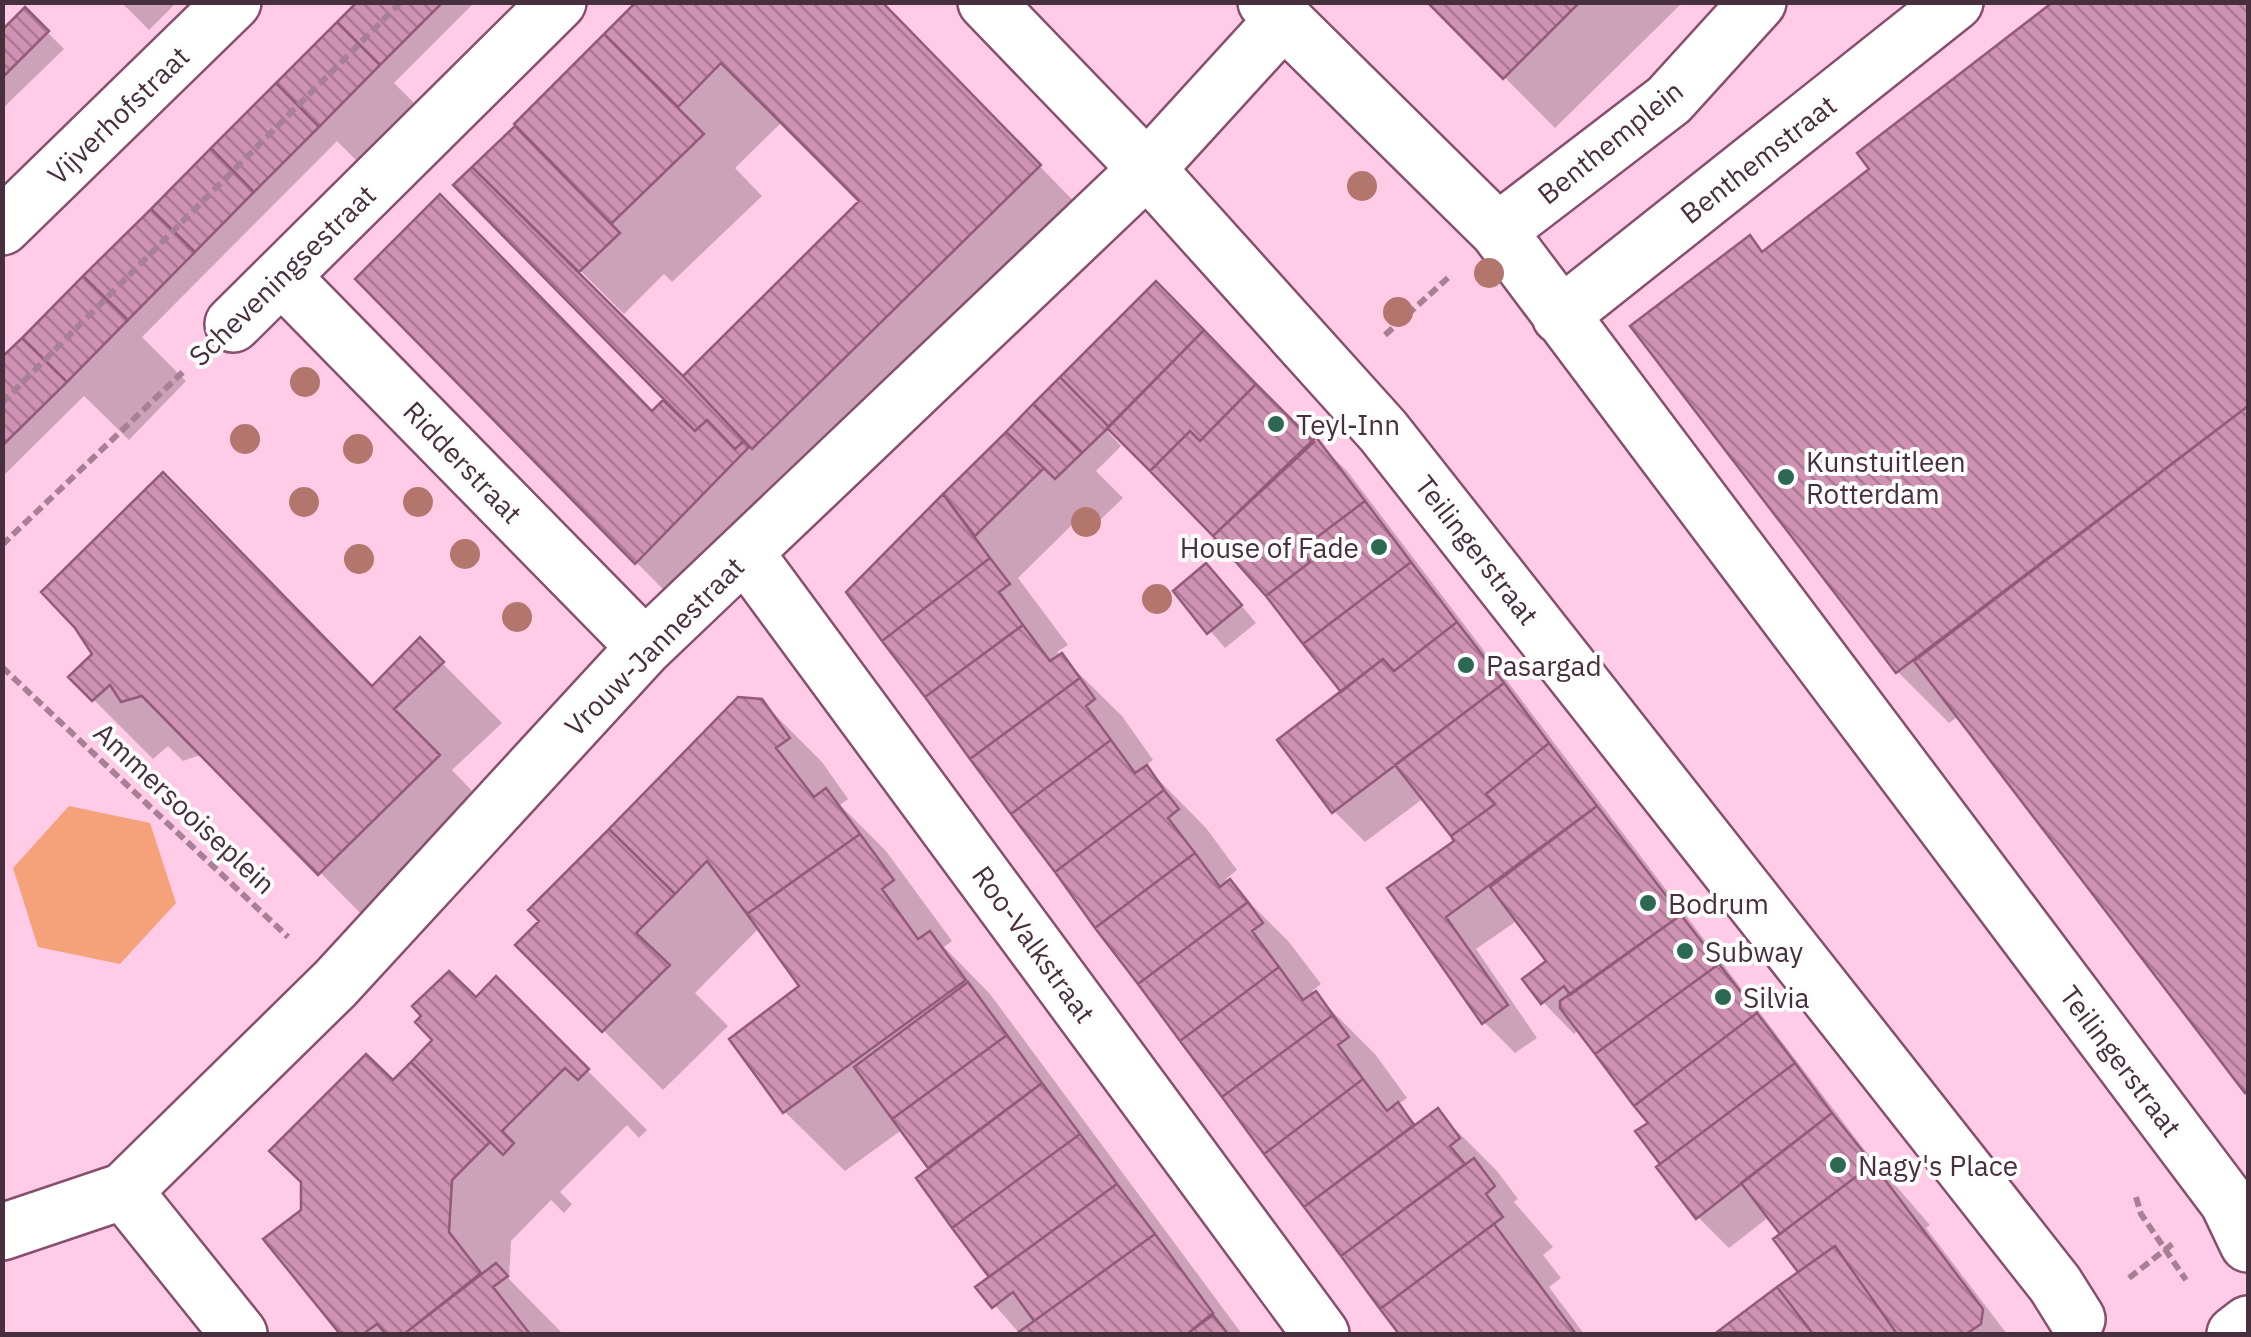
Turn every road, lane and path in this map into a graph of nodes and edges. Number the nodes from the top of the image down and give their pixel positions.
1 (233, 2) edge
2 (401, 2) edge
3 (558, 2) edge
4 (986, 2) edge
5 (1758, 2) edge
6 (1955, 2) edge
7 (1275, 11) edge
8 (1148, 168) junction
9 (2, 227) edge
10 (1498, 231) junction
11 (282, 276) junction
12 (1560, 316) junction
13 (233, 324) joint
14 (1337, 380) junction
15 (2, 403) edge
16 (2, 545) edge
17 (746, 554) junction
18 (645, 647) junction
19 (2, 666) edge
20 (334, 984) junction
21 (124, 1191) junction
22 (2, 1232) edge
23 (2248, 1244) edge
24 (2077, 1319) dead end
25 (2248, 1324) edge
26 (239, 1334) edge
27 (1322, 1334) edge
28 (2235, 1334) edge

1 - 9 street, Vijverhofstraat
2 - 15 path
3 - 11 street, Scheveningsestraat
4 - 8 street, Teilingerstraat
5 - 10 street, Benthemplein
6 - 12 street, Benthemstraat
7 - 8 street, Vrouw-Jannestraat
7 - 10 street, Teilingerstraat
8 - 14 street, Teilingerstraat
8 - 17 street, Vrouw-Jannestraat
10 - 12 street, Teilingerstraat
10 - 14 path
11 - 13 street, Scheveningsestraat
11 - 18 street, Ridderstraat
12 - 23 street, Teilingerstraat
13 - 16 path, Scheveningsestraat
14 - 24 street, Teilingerstraat
17 - 18 street, Vrouw-Jannestraat
17 - 27 street, Roo-Valkstraat
18 - 20 street, Vrouw-Jannestraat
19 - 20 path, Ammersooiseplein
20 - 21 street, Vrouw-Jannestraat
21 - 22 street, Vrouw-Jannestraat
21 - 26 street
25 - 28 street

